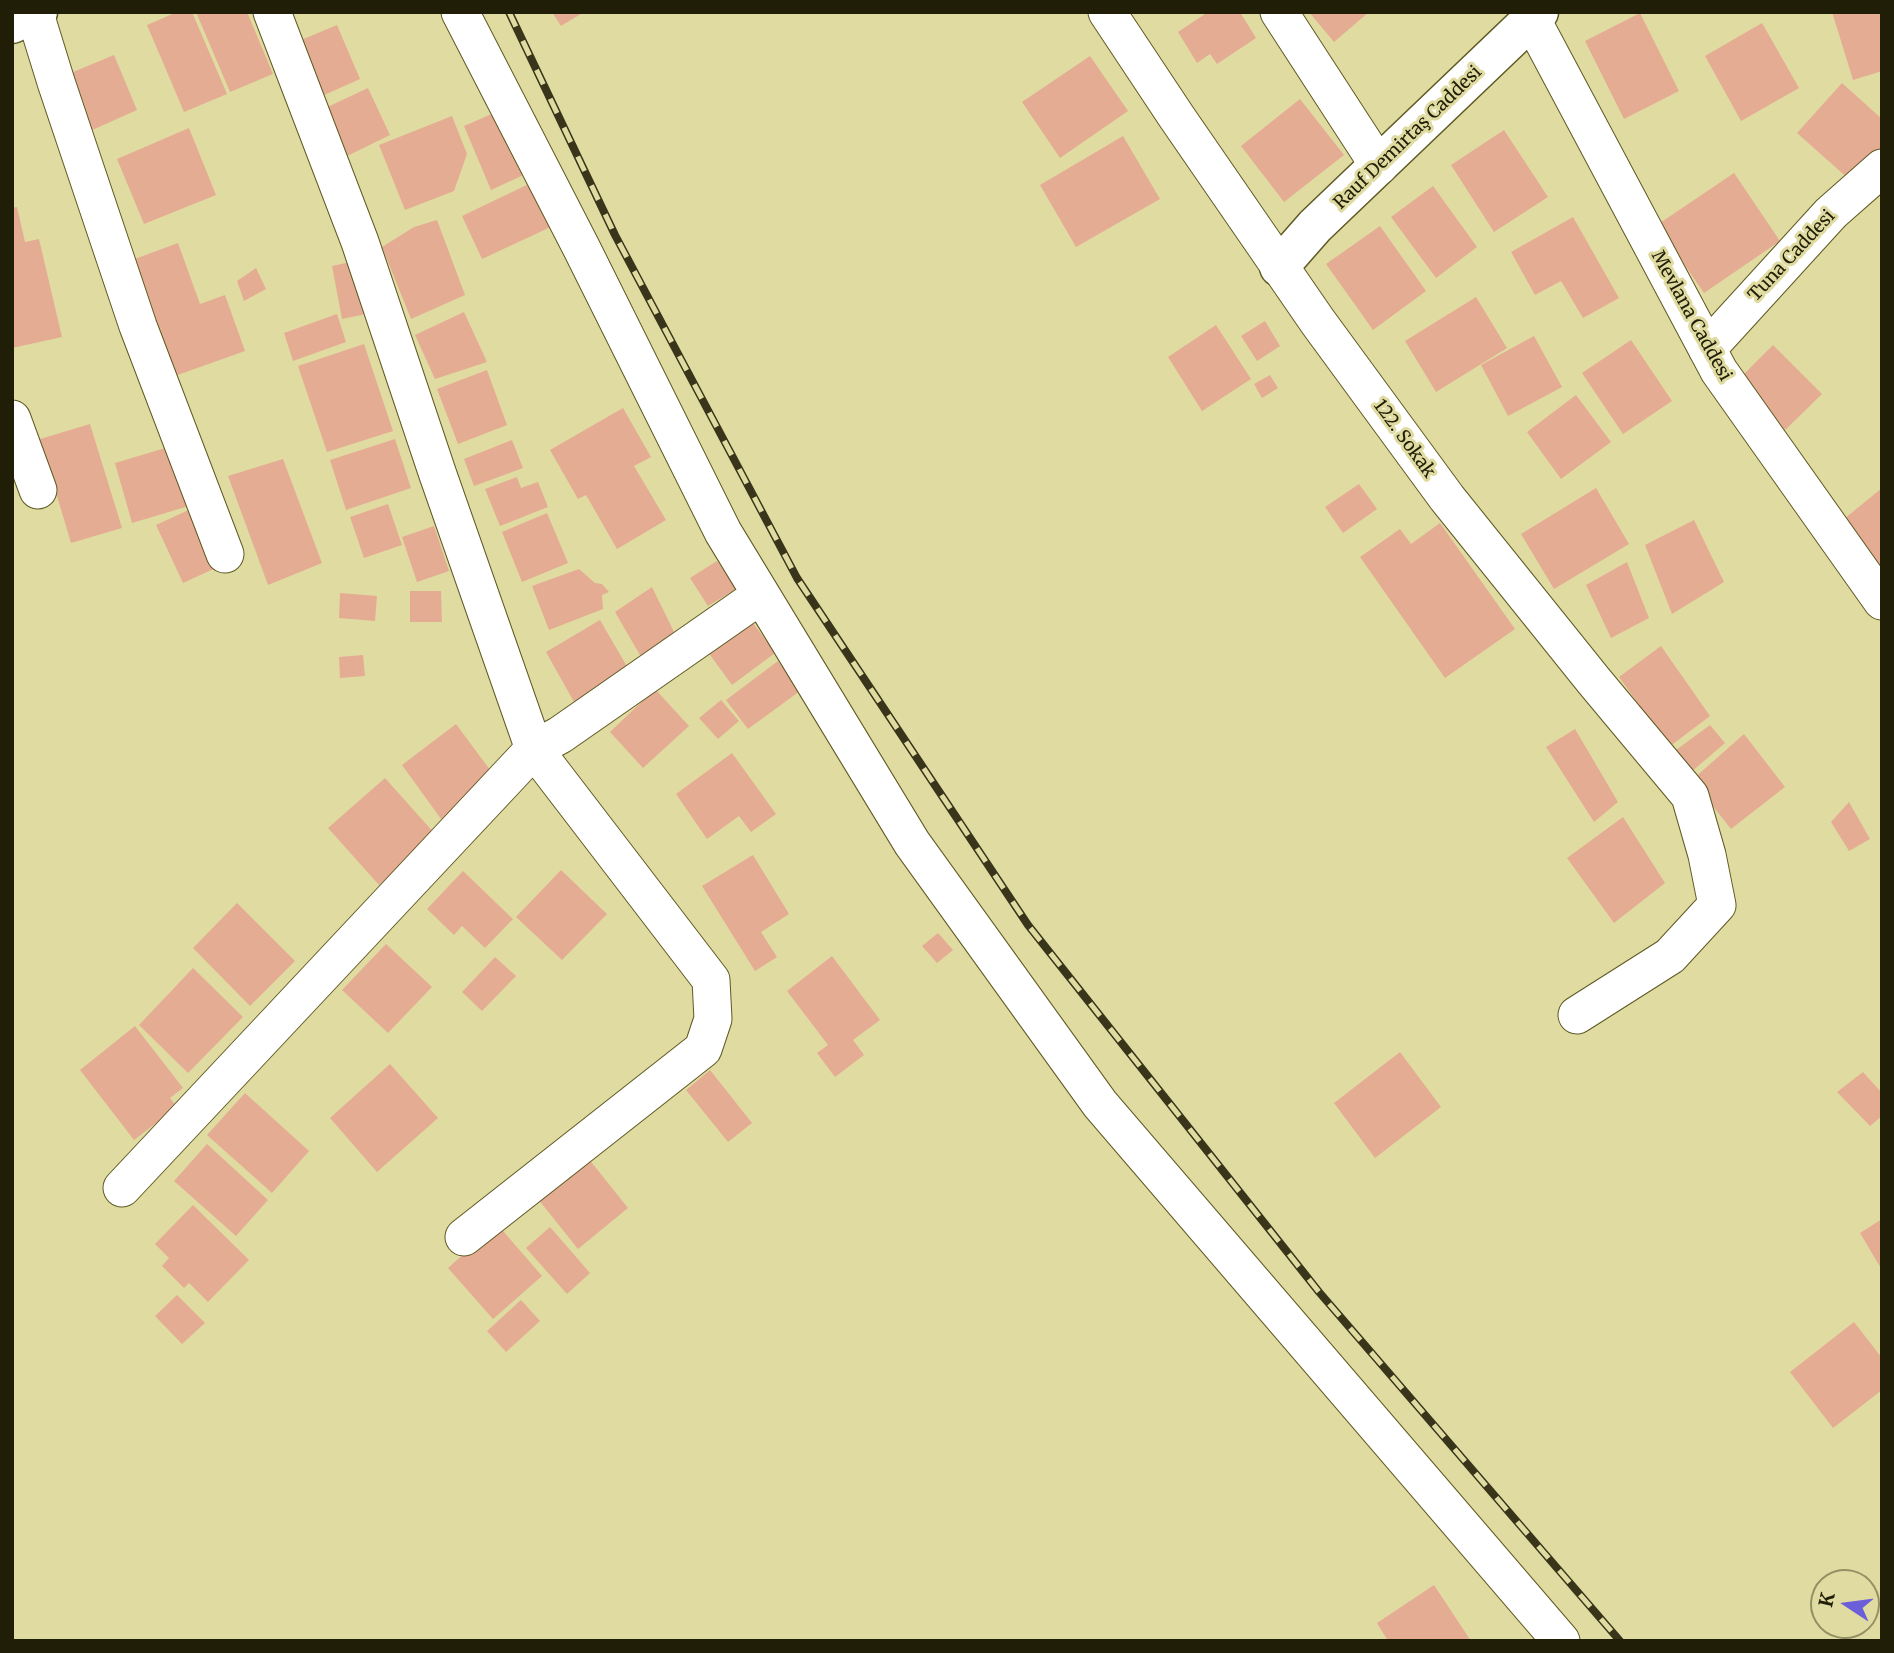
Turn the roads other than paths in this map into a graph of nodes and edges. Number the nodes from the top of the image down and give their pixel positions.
1 (272, 12) edge
2 (460, 12) edge
3 (1107, 12) edge
4 (1279, 12) edge
5 (1534, 15) edge
6 (29, 17) edge
7 (1379, 166) junction
8 (1882, 168) edge
9 (1279, 267) junction
10 (1707, 349) junction
11 (12, 419) edge
12 (37, 490) dead end
13 (225, 554) dead end
14 (761, 595) junction
15 (1882, 601) edge
16 (534, 749) junction
17 (1577, 1015) dead end
18 (122, 1188) dead end
19 (464, 1237) dead end
20 (1562, 1641) edge

1 - 16 street
2 - 14 street
3 - 9 street, 122. Sokak
4 - 7 street
5 - 7 street, Rauf Demirtaş Caddesi
5 - 10 street, Mevlana Caddesi
6 - 13 street
7 - 9 street, Rauf Demirtaş Caddesi
8 - 10 street, Tuna Caddesi
9 - 17 street, 122. Sokak
10 - 15 street, Mevlana Caddesi
11 - 12 street
14 - 16 street
14 - 20 street
16 - 18 street
16 - 19 street

